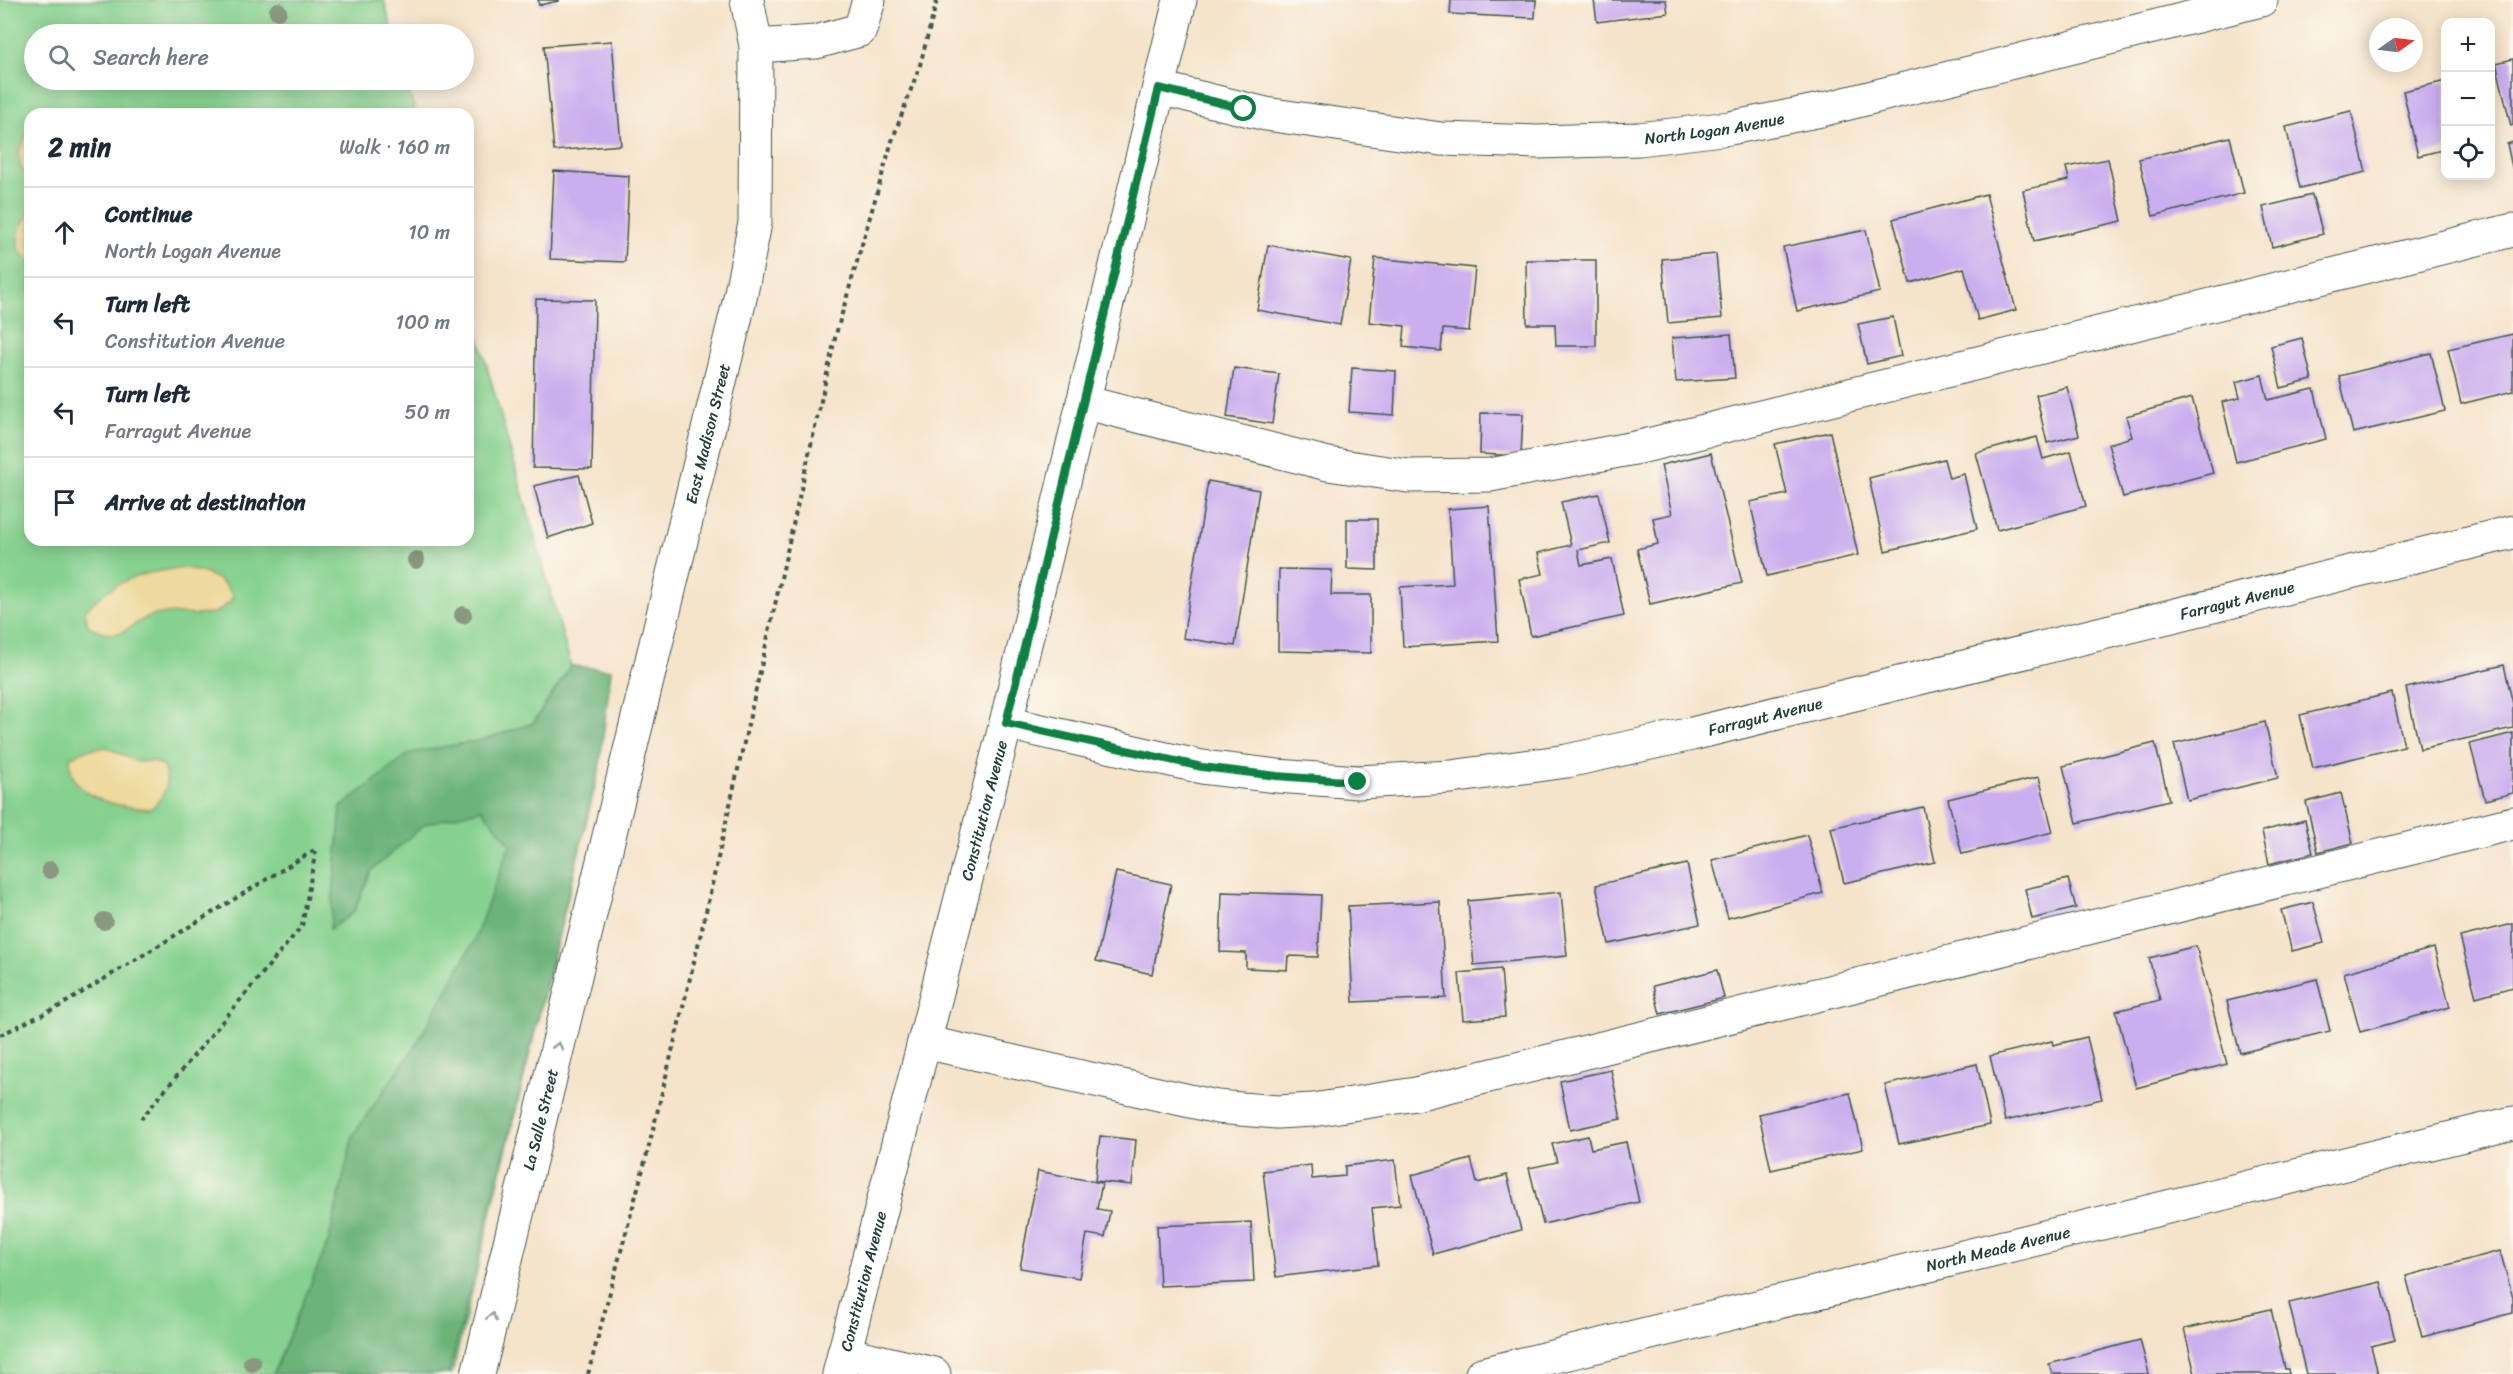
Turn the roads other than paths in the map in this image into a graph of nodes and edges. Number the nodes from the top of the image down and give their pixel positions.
1 (747, 0) edge
2 (869, 0) edge
3 (1180, 0) edge
4 (2261, 0) edge
5 (756, 46) junction
6 (1159, 88) junction
7 (2513, 230) edge
8 (1083, 402) junction
9 (2513, 532) edge
10 (1006, 723) junction
11 (2513, 824) edge
12 (601, 863) joint
13 (924, 1042) junction
14 (2513, 1123) edge
15 (842, 1364) edge
16 (477, 1374) edge
17 (934, 1374) edge
18 (1482, 1374) edge

1 - 5 street, East Madison Street
2 - 5 street
3 - 6 street, Constitution Avenue
4 - 6 street, North Logan Avenue
5 - 12 street, East Madison Street
6 - 8 street, Constitution Avenue
7 - 8 street
8 - 10 street, Constitution Avenue
9 - 10 street, Farragut Avenue
10 - 13 street, Constitution Avenue
11 - 13 street
16 -> 12 street, La Salle Street
13 - 15 street, Constitution Avenue
14 - 18 street, North Meade Avenue
15 - 17 street

